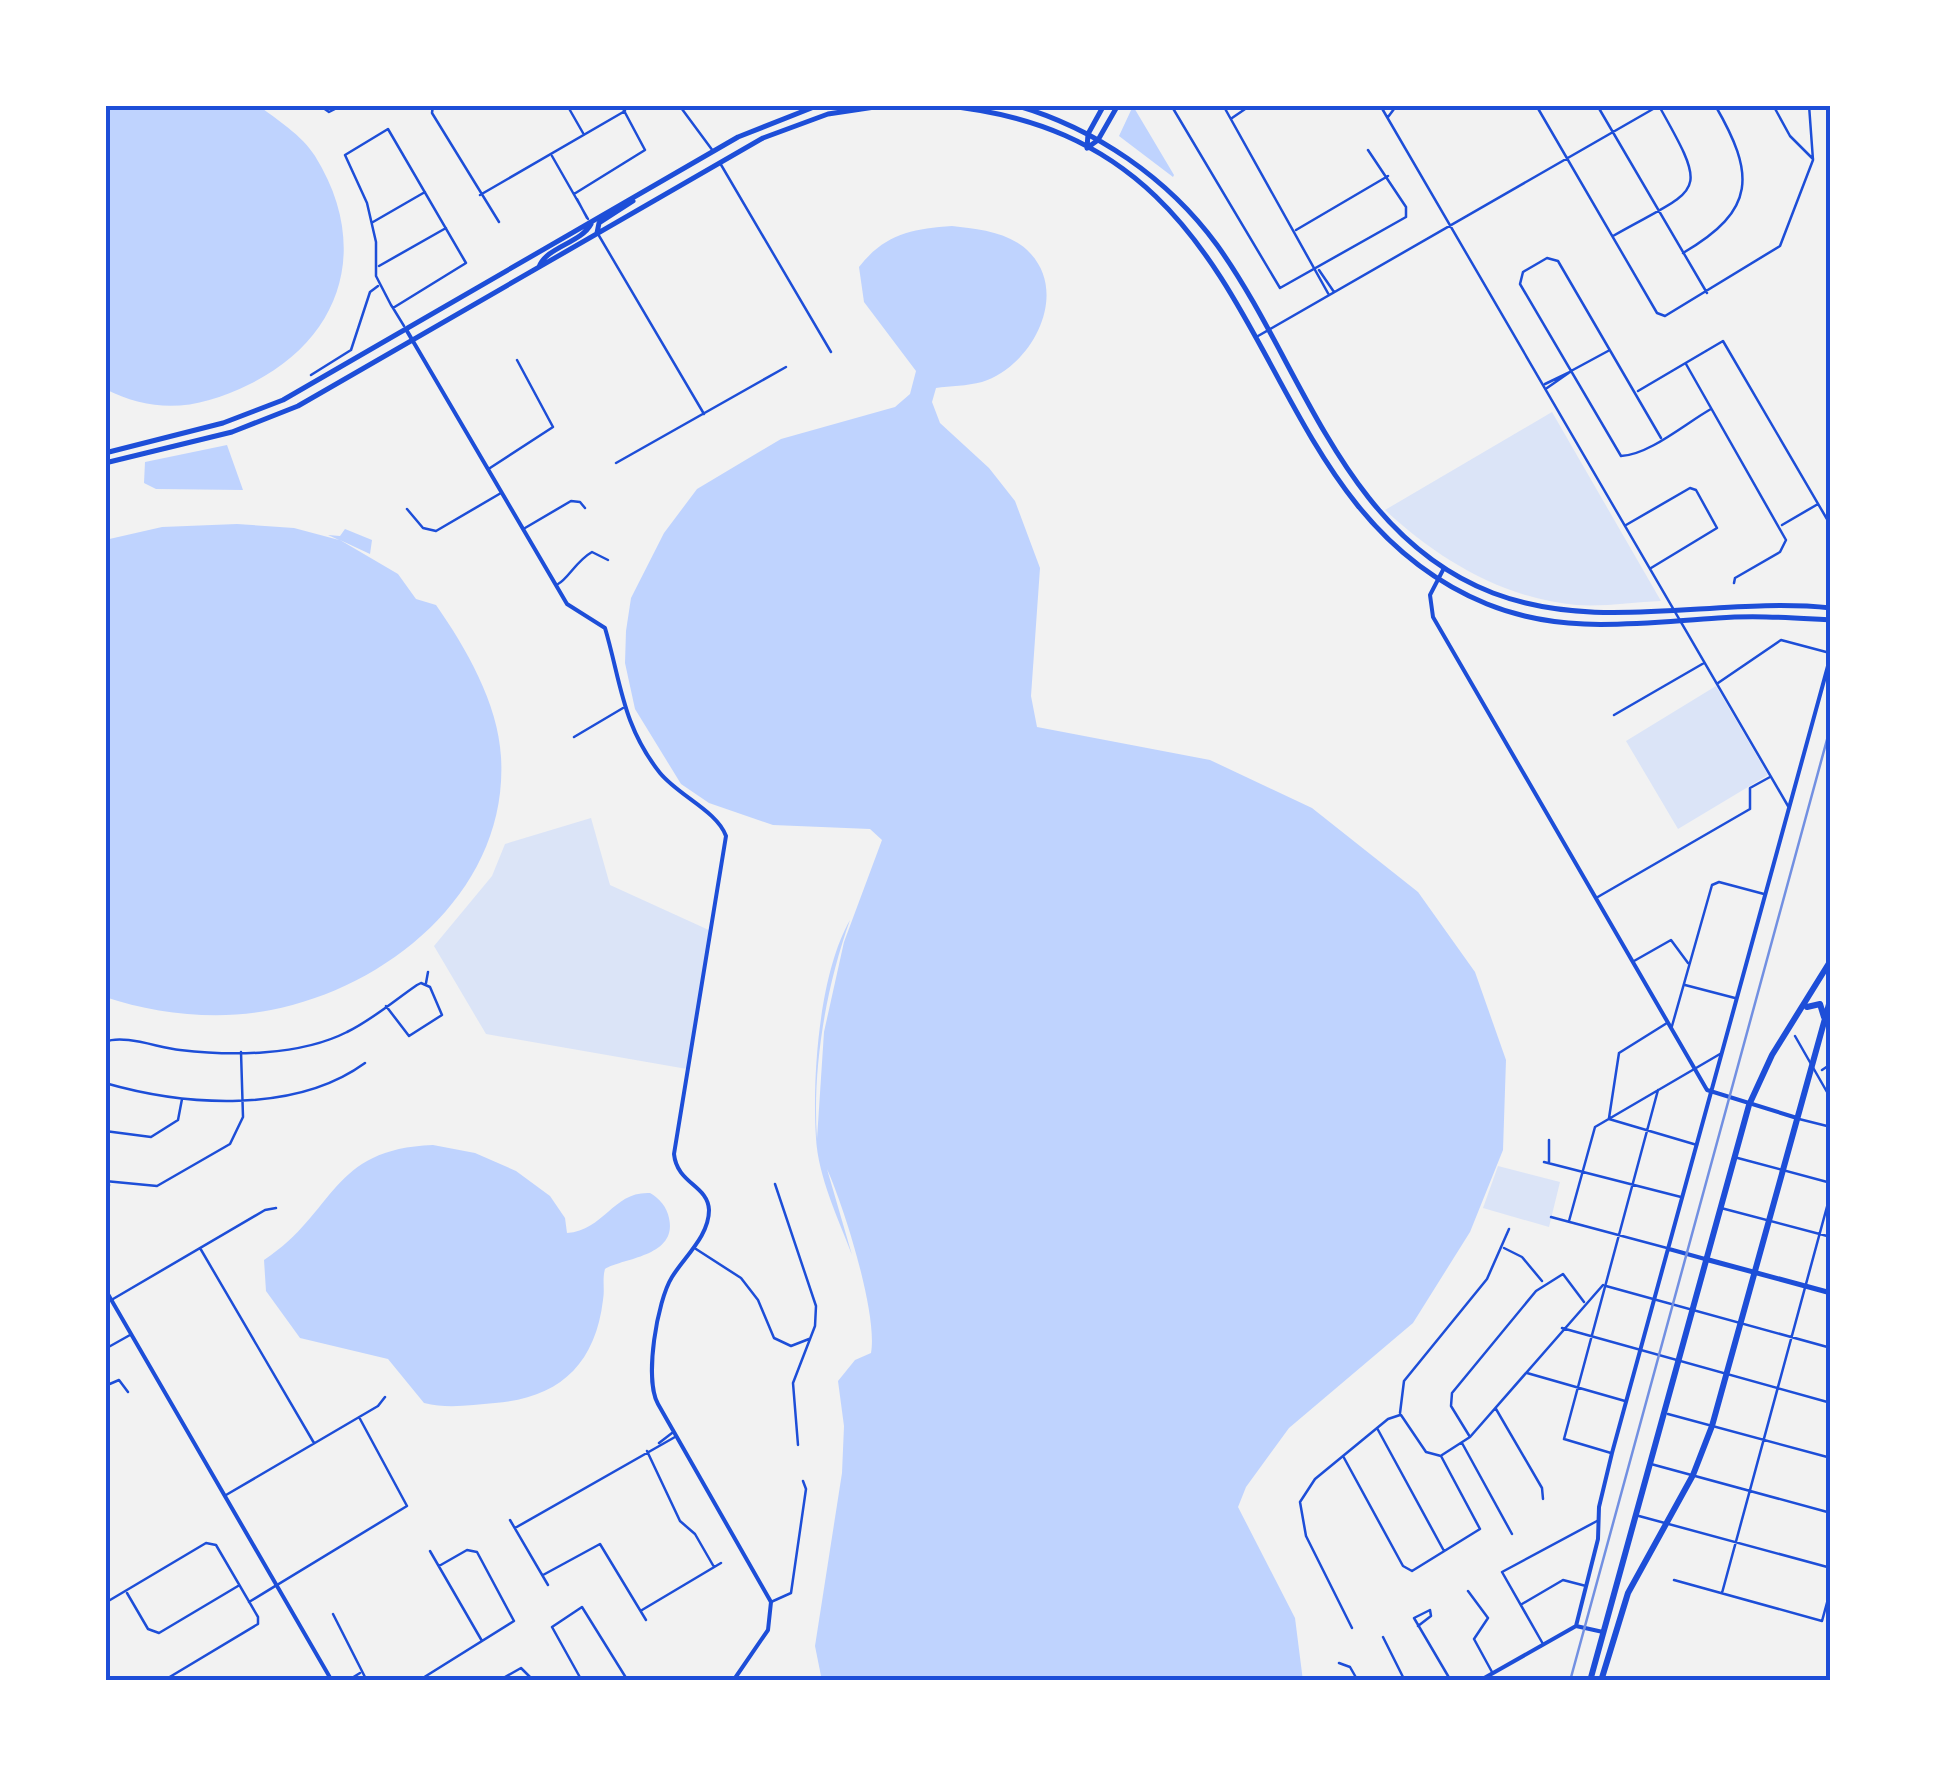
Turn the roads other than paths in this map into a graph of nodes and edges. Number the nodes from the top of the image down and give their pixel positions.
1 (319, 105) edge
2 (343, 105) edge
3 (433, 105) edge
4 (567, 105) edge
5 (621, 105) edge
6 (679, 105) edge
7 (818, 105) edge
8 (888, 105) edge
9 (935, 105) edge
10 (1015, 105) edge
11 (1104, 105) edge
12 (1118, 105) edge
13 (1171, 105) edge
14 (1223, 105) edge
15 (1251, 105) edge
16 (1380, 105) edge
17 (1397, 105) edge
18 (1536, 105) edge
19 (1597, 105) edge
20 (1659, 105) edge
21 (1715, 105) edge
22 (1773, 105) edge
23 (1809, 105) edge
24 (625, 111) junction
25 (1230, 118) junction
26 (1387, 118) junction
27 (1612, 132) junction
28 (584, 134) junction
29 (1088, 134) junction
30 (1813, 136) junction
31 (1098, 140) junction
32 (1799, 144) junction
33 (1087, 148) junction
34 (1368, 150) dead end
35 (713, 152) junction
36 (551, 154) junction
37 (1566, 157) junction
38 (700, 159) junction
39 (1813, 160) junction
40 (720, 162) junction
41 (1388, 176) junction
42 (672, 190) junction
43 (426, 191) junction
44 (480, 195) junction
45 (635, 196) junction
46 (576, 197) junction
47 (1658, 210) junction
48 (589, 221) junction
49 (373, 222) junction
50 (499, 222) dead end
51 (1450, 225) junction
52 (447, 227) junction
53 (1295, 230) junction
54 (597, 233) junction
55 (1612, 236) junction
56 (1683, 253) junction
57 (376, 266) junction
58 (538, 267) junction
59 (1317, 270) junction
60 (380, 285) junction
61 (1706, 293) junction
62 (1331, 294) junction
63 (393, 308) junction
64 (407, 331) junction
65 (1268, 331) junction
66 (1257, 336) junction
67 (413, 341) junction
68 (1609, 350) junction
69 (831, 352) dead end
70 (517, 360) dead end
71 (1685, 363) junction
72 (786, 367) dead end
73 (1570, 372) junction
74 (311, 375) dead end
75 (1545, 387) junction
76 (1635, 393) junction
77 (1711, 409) junction
78 (704, 414) junction
79 (1662, 438) junction
80 (105, 453) edge
81 (616, 463) dead end
82 (105, 464) edge
83 (489, 469) junction
84 (503, 492) junction
85 (1818, 504) junction
86 (586, 508) dead end
87 (406, 510) dead end
88 (1625, 526) junction
89 (1781, 526) junction
90 (1831, 526) edge
91 (524, 528) junction
92 (608, 560) dead end
93 (1444, 568) junction
94 (1650, 569) junction
95 (1438, 578) junction
96 (1734, 583) dead end
97 (556, 584) junction
98 (1672, 608) junction
99 (1831, 608) edge
100 (1831, 620) edge
101 (1680, 621) junction
102 (1831, 654) edge
103 (1704, 663) junction
104 (1717, 684) junction
105 (624, 707) junction
106 (1614, 715) dead end
107 (574, 737) dead end
108 (1771, 776) junction
109 (1789, 807) junction
110 (1766, 894) junction
111 (1596, 898) junction
112 (1831, 960) edge
113 (1632, 962) junction
114 (1689, 964) junction
115 (428, 972) dead end
116 (426, 984) junction
117 (1684, 984) junction
118 (1831, 997) edge
119 (1737, 998) junction
120 (386, 1006) junction
121 (1802, 1010) junction
122 (1824, 1019) junction
123 (1670, 1025) junction
124 (1795, 1036) dead end
125 (105, 1042) edge
126 (241, 1052) junction
127 (1722, 1052) junction
128 (365, 1063) dead end
129 (1831, 1064) edge
130 (1812, 1065) junction
131 (1694, 1068) junction
132 (1822, 1070) dead end
133 (105, 1084) edge
134 (1658, 1090) junction
135 (1711, 1094) junction
136 (182, 1097) junction
137 (243, 1099) junction
138 (1831, 1099) edge
139 (1749, 1105) junction
140 (1608, 1118) junction
141 (1797, 1118) junction
142 (1831, 1127) edge
143 (105, 1131) edge
144 (1647, 1132) junction
145 (1549, 1140) dead end
146 (1697, 1146) junction
147 (1733, 1156) junction
148 (1583, 1170) junction
149 (1783, 1170) junction
150 (107, 1181) edge
151 (1831, 1182) edge
152 (1634, 1183) junction
153 (775, 1184) dead end
154 (1831, 1192) edge
155 (1683, 1197) junction
156 (1719, 1207) junction
157 (105, 1208) edge
158 (276, 1208) dead end
159 (1551, 1217) dead end
160 (1569, 1221) junction
161 (1769, 1221) junction
162 (1509, 1229) dead end
163 (1819, 1234) junction
164 (1619, 1235) junction
165 (1831, 1237) edge
166 (200, 1248) junction
167 (694, 1248) junction
168 (1502, 1248) junction
169 (1668, 1249) junction
170 (1705, 1259) junction
171 (1755, 1272) junction
172 (1544, 1283) junction
173 (1605, 1286) junction
174 (1806, 1286) junction
175 (105, 1289) edge
176 (1831, 1293) edge
177 (1655, 1299) junction
178 (112, 1300) junction
179 (1584, 1302) junction
180 (1691, 1310) junction
181 (1741, 1324) junction
182 (1562, 1328) junction
183 (132, 1334) junction
184 (1792, 1337) junction
185 (810, 1338) junction
186 (1591, 1338) junction
187 (1831, 1348) edge
188 (105, 1349) edge
189 (1641, 1350) junction
190 (1677, 1361) junction
191 (1526, 1372) junction
192 (1727, 1374) junction
193 (105, 1386) edge
194 (1577, 1388) junction
195 (1778, 1388) junction
196 (128, 1392) dead end
197 (385, 1397) dead end
198 (1626, 1402) junction
199 (1831, 1402) edge
200 (1495, 1408) junction
201 (1664, 1412) junction
202 (1400, 1415) junction
203 (358, 1417) junction
204 (1712, 1426) junction
205 (1377, 1428) junction
206 (675, 1434) junction
207 (1470, 1437) junction
208 (1764, 1440) junction
209 (314, 1443) junction
210 (1462, 1443) junction
211 (798, 1445) dead end
212 (646, 1451) junction
213 (1612, 1453) junction
214 (1343, 1456) junction
215 (1441, 1456) junction
216 (1831, 1458) edge
217 (1649, 1464) junction
218 (1692, 1475) junction
219 (803, 1481) dead end
220 (1750, 1490) junction
221 (225, 1496) junction
222 (1543, 1499) dead end
223 (1831, 1512) edge
224 (1636, 1514) junction
225 (510, 1520) dead end
226 (1598, 1520) junction
227 (1666, 1523) junction
228 (515, 1528) junction
229 (1512, 1534) dead end
230 (1736, 1542) junction
231 (430, 1552) dead end
232 (1445, 1552) junction
233 (721, 1563) dead end
234 (439, 1566) junction
235 (714, 1567) junction
236 (1831, 1568) edge
237 (543, 1575) junction
238 (1674, 1580) dead end
239 (240, 1585) junction
240 (548, 1585) dead end
241 (277, 1586) junction
242 (1586, 1586) junction
243 (1831, 1588) edge
244 (126, 1591) junction
245 (1468, 1591) dead end
246 (1722, 1593) junction
247 (771, 1602) junction
248 (1625, 1602) junction
249 (105, 1603) edge
250 (250, 1603) junction
251 (1521, 1604) junction
252 (641, 1610) junction
253 (333, 1614) dead end
254 (646, 1620) dead end
255 (1418, 1626) dead end
256 (1576, 1626) junction
257 (1352, 1628) dead end
258 (1603, 1632) junction
259 (1384, 1637) dead end
260 (483, 1642) junction
261 (1543, 1644) junction
262 (1608, 1656) junction
263 (1338, 1663) dead end
264 (362, 1672) junction
265 (1493, 1673) junction
266 (163, 1681) edge
267 (332, 1681) edge
268 (347, 1681) edge
269 (367, 1681) edge
270 (418, 1681) edge
271 (498, 1681) edge
272 (534, 1681) edge
273 (582, 1681) edge
274 (628, 1681) edge
275 (733, 1681) edge
276 (1358, 1681) edge
277 (1405, 1681) edge
278 (1451, 1681) edge
279 (1479, 1681) edge
280 (1590, 1681) edge
281 (1601, 1681) edge

1 - 2 street
3 - 44 street
4 - 28 street
5 - 24 street
6 - 35 street
7 - 35 main road
8 - 40 main road
9 - 33 main road
10 - 29 main road
11 - 29 main road
12 - 31 main road
13 - 59 street
14 - 25 street
15 - 25 street
16 - 26 street
17 - 26 street
18 - 37 street
19 - 27 street
20 - 27 street
20 - 47 street
21 - 56 street
22 - 32 street
23 - 30 street
24 - 28 street
24 - 46 street
25 - 53 street
26 - 51 street
27 - 37 street
27 - 47 street
28 - 36 street
29 - 31 main road
29 - 33 main road
30 - 32 street
30 - 39 street
31 - 33 main road
31 - 65 main road
32 - 39 street
33 - 66 main road
34 - 41 street
35 - 38 main road
36 - 44 street
36 - 46 street
37 - 51 street
37 - 55 street
38 - 42 main road
38 - 45 main road
39 - 61 street
40 - 42 main road
40 - 69 street
41 - 53 street
41 - 59 street
42 - 54 main road
43 - 49 street
43 - 49 street
43 - 52 street
44 - 50 street
45 - 48 main road
45 - 54 main road
46 - 48 street
47 - 55 street
47 - 56 street
48 - 58 main road
48 - 64 main road
49 - 57 street
51 - 62 street
51 - 75 street
52 - 57 street
52 - 63 street
53 - 59 street
54 - 58 main road
54 - 78 street
55 - 61 street
56 - 61 street
57 - 60 street
58 - 67 main road
59 - 62 street
60 - 63 street
60 - 74 street
62 - 65 street
63 - 64 street
64 - 67 street
64 - 80 main road
65 - 66 street
65 - 93 main road
66 - 95 main road
67 - 82 main road
67 - 83 street
68 - 73 street
68 - 73 street
68 - 76 street
70 - 83 street
71 - 76 street
71 - 77 street
71 - 85 street
72 - 78 street
73 - 75 street
73 - 79 street
75 - 88 street
76 - 79 street
77 - 79 street
77 - 89 street
78 - 81 street
83 - 84 street
84 - 87 street
84 - 91 street
85 - 89 street
85 - 90 street
86 - 91 street
88 - 94 street
88 - 94 street
89 - 96 street
91 - 97 street
92 - 97 street
93 - 95 street
93 - 98 main road
94 - 98 street
95 - 101 main road
95 - 111 street
97 - 105 street
98 - 99 main road
98 - 101 street
100 - 101 main road
101 - 103 street
102 - 104 street
102 - 109 street
103 - 104 street
103 - 106 street
104 - 108 street
105 - 107 street
105 - 167 street
108 - 109 street
108 - 111 street
109 - 110 street
110 - 114 street
110 - 119 street
111 - 113 street
112 - 121 highway
113 - 114 street
113 - 123 street
114 - 117 street
115 - 116 street
116 - 120 street
116 - 120 street
117 - 119 street
117 - 123 street
118 - 122 highway
119 - 127 street
120 - 126 street
121 - 122 highway
121 - 139 highway
122 - 130 highway
123 - 131 street
123 - 140 street
124 - 130 street
125 - 126 street
126 - 137 street
127 - 131 street
127 - 135 street
128 - 137 street
129 - 132 street
130 - 138 street
130 - 141 highway
131 - 134 street
131 - 135 street
133 - 136 street
134 - 140 street
134 - 144 street
135 - 139 street
135 - 146 street
136 - 137 street
136 - 143 street
137 - 150 street
139 - 141 street
139 - 147 highway
140 - 144 street
140 - 148 street
141 - 142 street
141 - 149 highway
144 - 146 street
144 - 152 street
145 - 148 street
146 - 155 street
147 - 149 street
147 - 156 highway
148 - 152 street
148 - 160 street
149 - 151 street
149 - 161 highway
150 - 157 street
152 - 155 street
152 - 164 street
153 - 185 street
154 - 163 street
155 - 169 street
156 - 161 street
156 - 170 highway
158 - 166 street
159 - 160 street
160 - 164 street
161 - 163 street
161 - 171 highway
162 - 168 street
163 - 165 street
163 - 174 street
164 - 169 street
164 - 173 street
166 - 178 street
166 - 209 street
167 - 185 street
167 - 206 street
168 - 172 street
168 - 202 street
169 - 170 street
169 - 177 street
170 - 171 main road
170 - 180 highway
171 - 174 main road
171 - 181 highway
172 - 179 street
172 - 207 street
173 - 177 street
173 - 179 street
173 - 186 street
174 - 176 main road
174 - 184 street
175 - 178 street
177 - 180 street
177 - 189 street
178 - 183 street
179 - 182 street
180 - 181 street
180 - 190 highway
181 - 184 street
181 - 192 highway
182 - 186 street
182 - 191 street
183 - 188 street
183 - 221 street
184 - 187 street
184 - 195 street
185 - 211 street
186 - 189 street
186 - 194 street
189 - 190 street
189 - 198 street
190 - 192 street
190 - 201 highway
191 - 194 street
191 - 200 street
192 - 195 street
192 - 204 highway
193 - 196 street
194 - 198 street
194 - 213 street
195 - 199 street
195 - 208 street
197 - 203 street
198 - 213 street
200 - 207 street
200 - 222 street
201 - 204 street
201 - 217 highway
202 - 205 street
202 - 215 street
203 - 209 street
203 - 241 street
204 - 208 street
204 - 218 highway
205 - 214 street
205 - 232 street
206 - 212 street
206 - 247 street
207 - 210 street
208 - 216 street
208 - 220 street
209 - 221 street
210 - 215 street
210 - 229 street
212 - 228 street
212 - 235 street
213 - 226 street
214 - 232 street
214 - 257 street
215 - 232 street
217 - 218 street
217 - 224 highway
218 - 220 street
218 - 227 highway
219 - 247 street
220 - 223 street
220 - 230 street
221 - 241 street
224 - 227 street
224 - 258 highway
225 - 228 street
226 - 242 street
226 - 251 street
227 - 230 street
227 - 248 highway
228 - 237 street
230 - 236 street
230 - 246 street
231 - 234 street
233 - 235 street
234 - 260 street
234 - 260 street
235 - 252 street
237 - 240 street
237 - 252 street
238 - 246 street
239 - 244 street
239 - 244 street
239 - 250 street
241 - 250 street
241 - 267 street
242 - 251 street
242 - 256 street
243 - 246 street
244 - 249 street
245 - 265 street
247 - 275 street
248 - 258 highway
248 - 262 highway
250 - 266 street
251 - 261 street
252 - 254 street
253 - 264 street
255 - 278 street
256 - 258 street
256 - 261 street
258 - 262 highway
258 - 280 highway
259 - 277 street
260 - 270 street
261 - 265 street
262 - 281 highway
263 - 276 street
264 - 268 street
264 - 269 street
265 - 279 street
271 - 272 street
273 - 274 street

